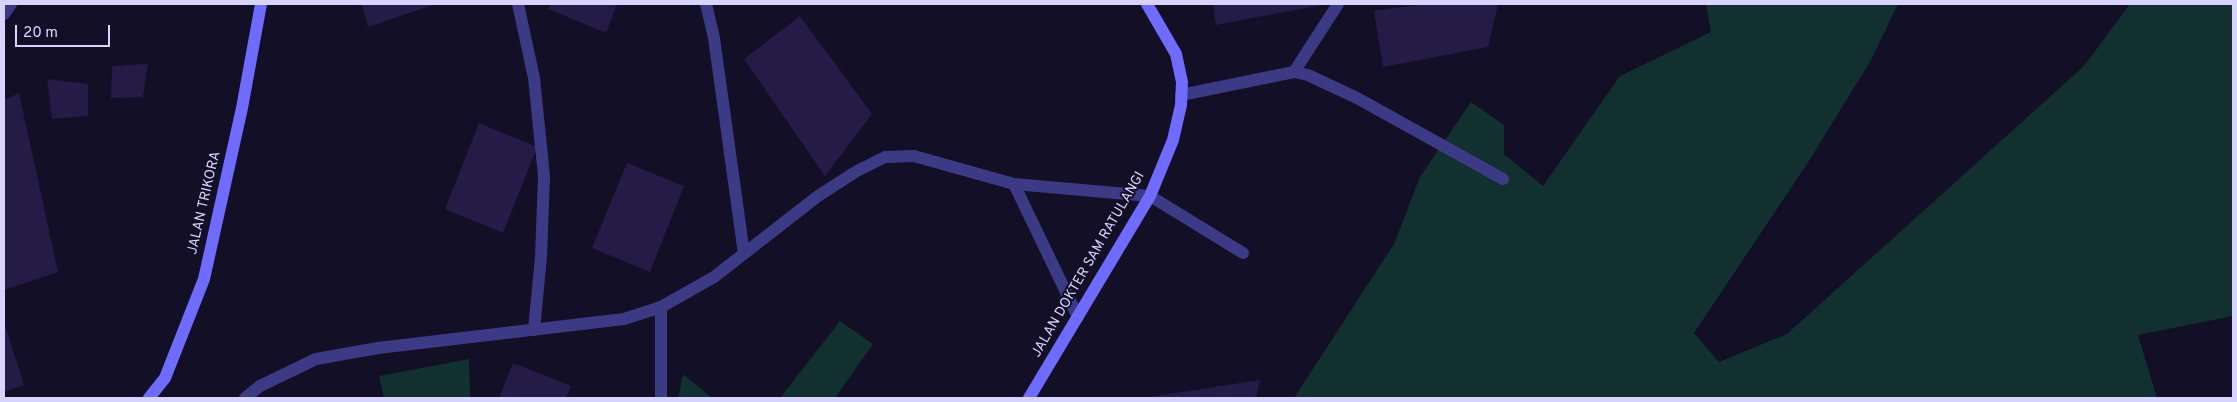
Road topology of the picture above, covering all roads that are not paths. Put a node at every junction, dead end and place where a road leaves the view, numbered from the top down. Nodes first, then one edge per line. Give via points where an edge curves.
1 (11, 4) edge
2 (261, 4) edge
3 (518, 4) edge
4 (706, 4) edge
5 (1147, 4) edge
6 (1338, 4) edge
7 (4, 14) edge
8 (1294, 72) junction
9 (1181, 95) junction
10 (1503, 179) dead end
11 (1014, 184) junction
12 (1150, 196) junction
13 (1243, 253) dead end
14 (744, 254) junction
15 (661, 307) junction
16 (1078, 318) junction
17 (534, 330) junction
18 (149, 398) edge
19 (245, 398) edge
20 (660, 398) edge
21 (1029, 398) edge

1 - 7 street
2 - 18 main road, JALAN TRIKORA via 242,108 204,279 164,378
3 - 17 street via 534,78 544,176
4 - 14 street via 714,38
5 - 9 main road, JALAN DOKTER SAM RATULANGI via 1176,54 1182,82
6 - 8 street
8 - 9 street
8 - 10 street via 1308,75 1357,98
9 - 12 main road, JALAN DOKTER SAM RATULANGI via 1173,140
11 - 12 street
11 - 14 street via 914,156 885,157 857,170 818,196
11 - 16 street
12 - 13 street
12 - 16 main road, JALAN DOKTER SAM RATULANGI
14 - 15 street via 714,277
15 - 17 street via 624,319
15 - 20 street
16 - 21 main road, JALAN DOKTER SAM RATULANGI
17 - 19 street via 378,348 316,359 260,386

